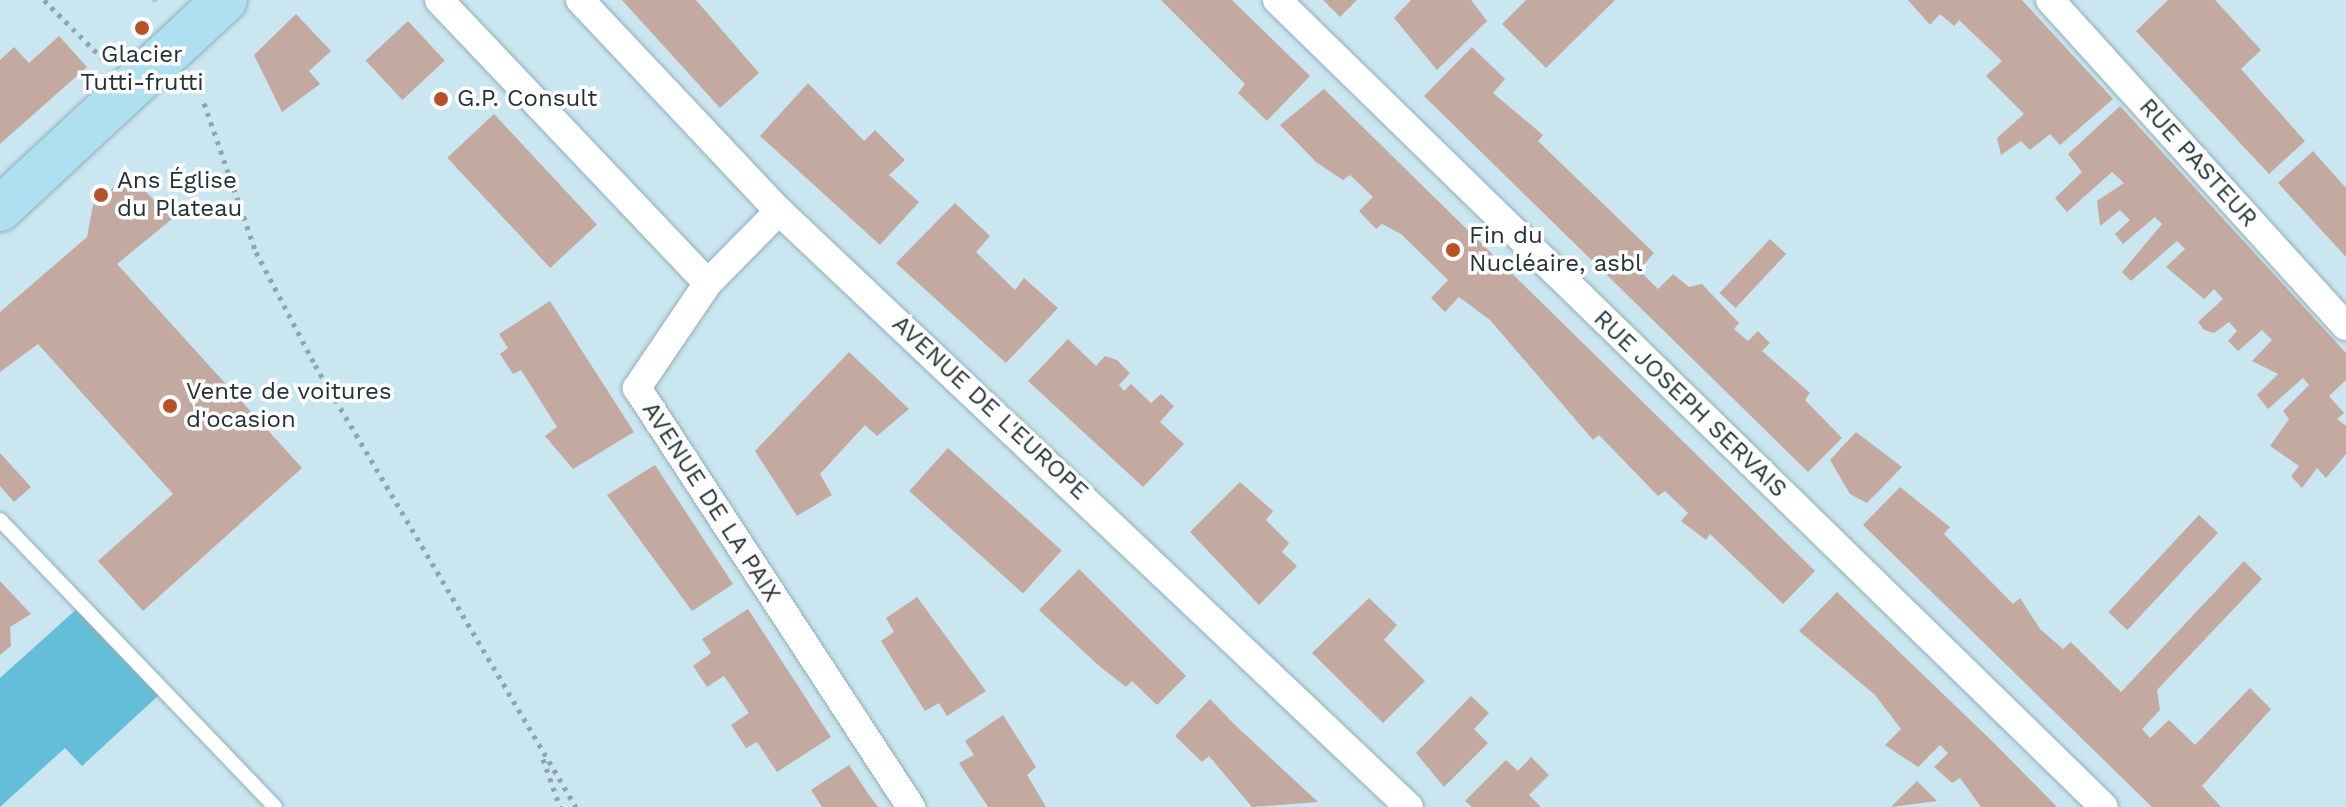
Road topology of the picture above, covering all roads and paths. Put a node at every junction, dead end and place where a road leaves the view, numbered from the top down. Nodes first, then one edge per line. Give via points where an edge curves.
1 (44, 0) edge
2 (225, 0) edge
3 (439, 0) edge
4 (580, 0) edge
5 (1277, 0) edge
6 (2050, 0) edge
7 (135, 87) junction
8 (204, 103) dead end
9 (0, 209) edge
10 (779, 211) junction
11 (708, 283) junction
12 (2346, 326) edge
13 (0, 520) edge
14 (540, 750) junction
15 (275, 807) edge
16 (560, 807) edge
17 (576, 807) edge
18 (911, 807) edge
19 (1409, 807) edge
20 (2104, 807) edge

1 - 7 path
2 - 7 main road
3 - 11 street
4 - 10 street, AVENUE DE L'EUROPE
5 - 20 street, RUE JOSEPH SERVAIS
6 - 12 street, RUE PASTEUR
7 - 9 main road
8 - 14 path via 256,252 315,365
10 - 11 street, AVENUE DE LA PAIX
10 - 19 street, AVENUE DE L'EUROPE
11 - 18 street, AVENUE DE LA PAIX via 637,388
13 - 15 lane
14 - 16 path
14 - 17 path

